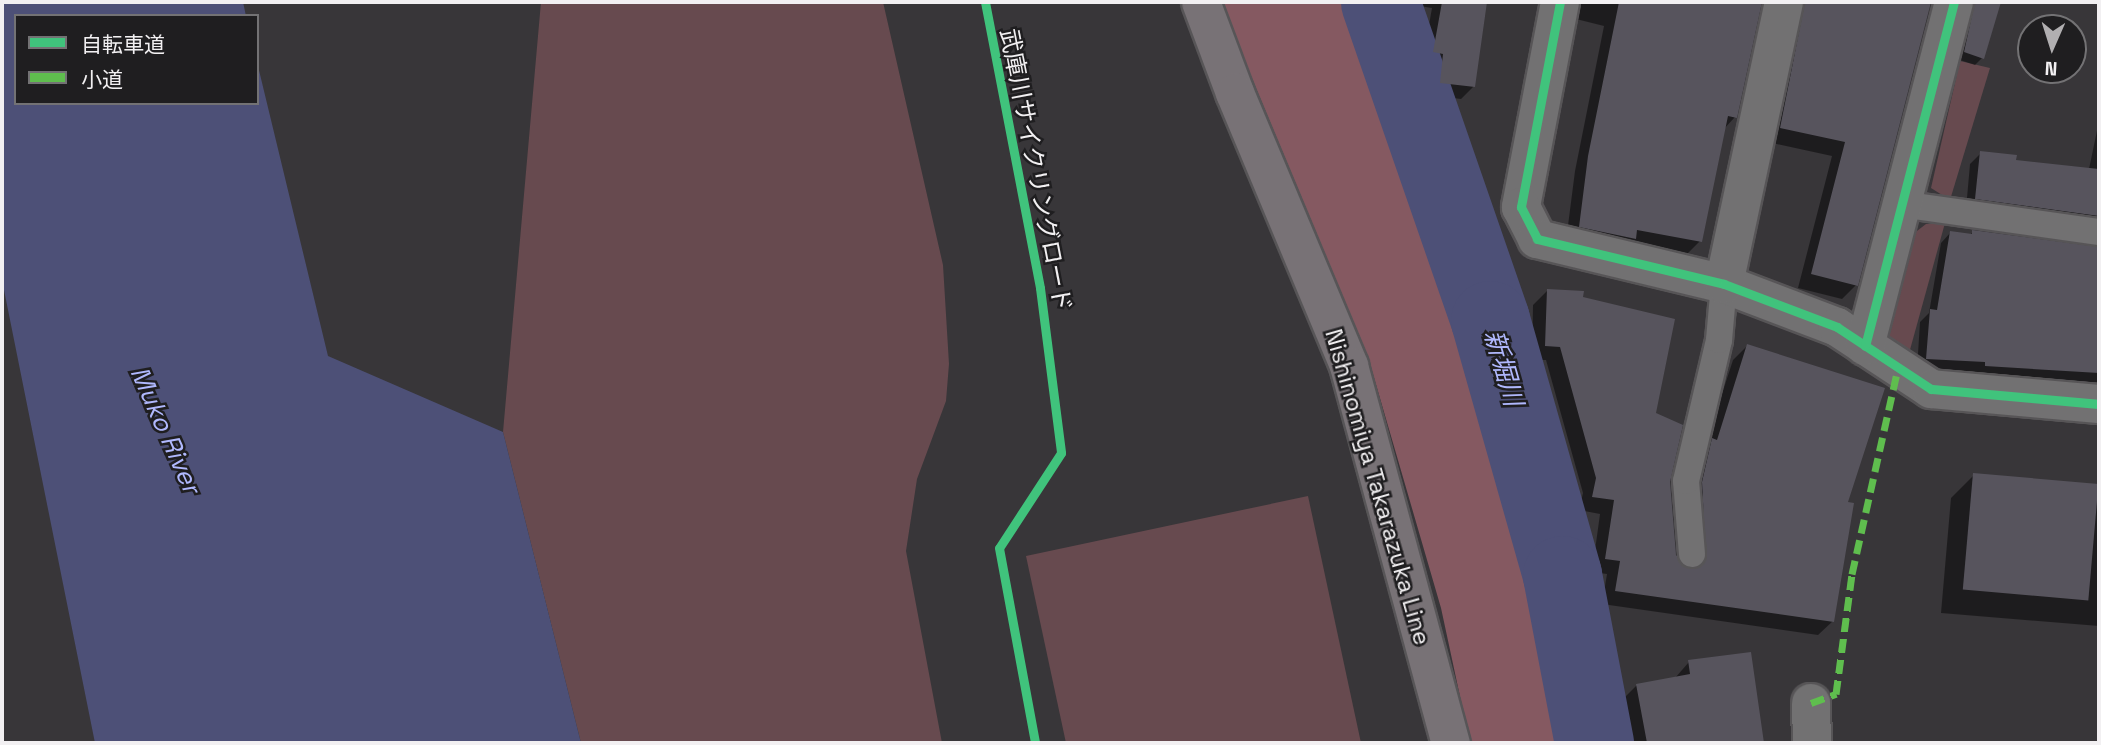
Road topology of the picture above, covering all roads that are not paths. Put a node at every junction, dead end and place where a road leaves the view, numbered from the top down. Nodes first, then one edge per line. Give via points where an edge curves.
1 (1201, 2) edge
2 (1560, 2) edge
3 (1784, 2) edge
4 (1954, 2) edge
5 (1900, 204) junction
6 (2099, 232) edge
7 (1724, 284) junction
8 (1865, 346) junction
9 (2099, 404) edge
10 (1692, 554) dead end
11 (1811, 703) dead end
12 (1451, 743) edge
13 (1812, 743) edge

1 - 12 main road, Nishinomiya Takarazuka Line via 1349,366
2 - 7 street via 1521,207 1537,239
3 - 7 street
4 - 5 street
5 - 6 lane
5 - 8 street
7 - 8 street via 1837,327
7 - 10 lane via 1719,340 1686,481
8 - 9 street via 1931,389
11 - 13 street

